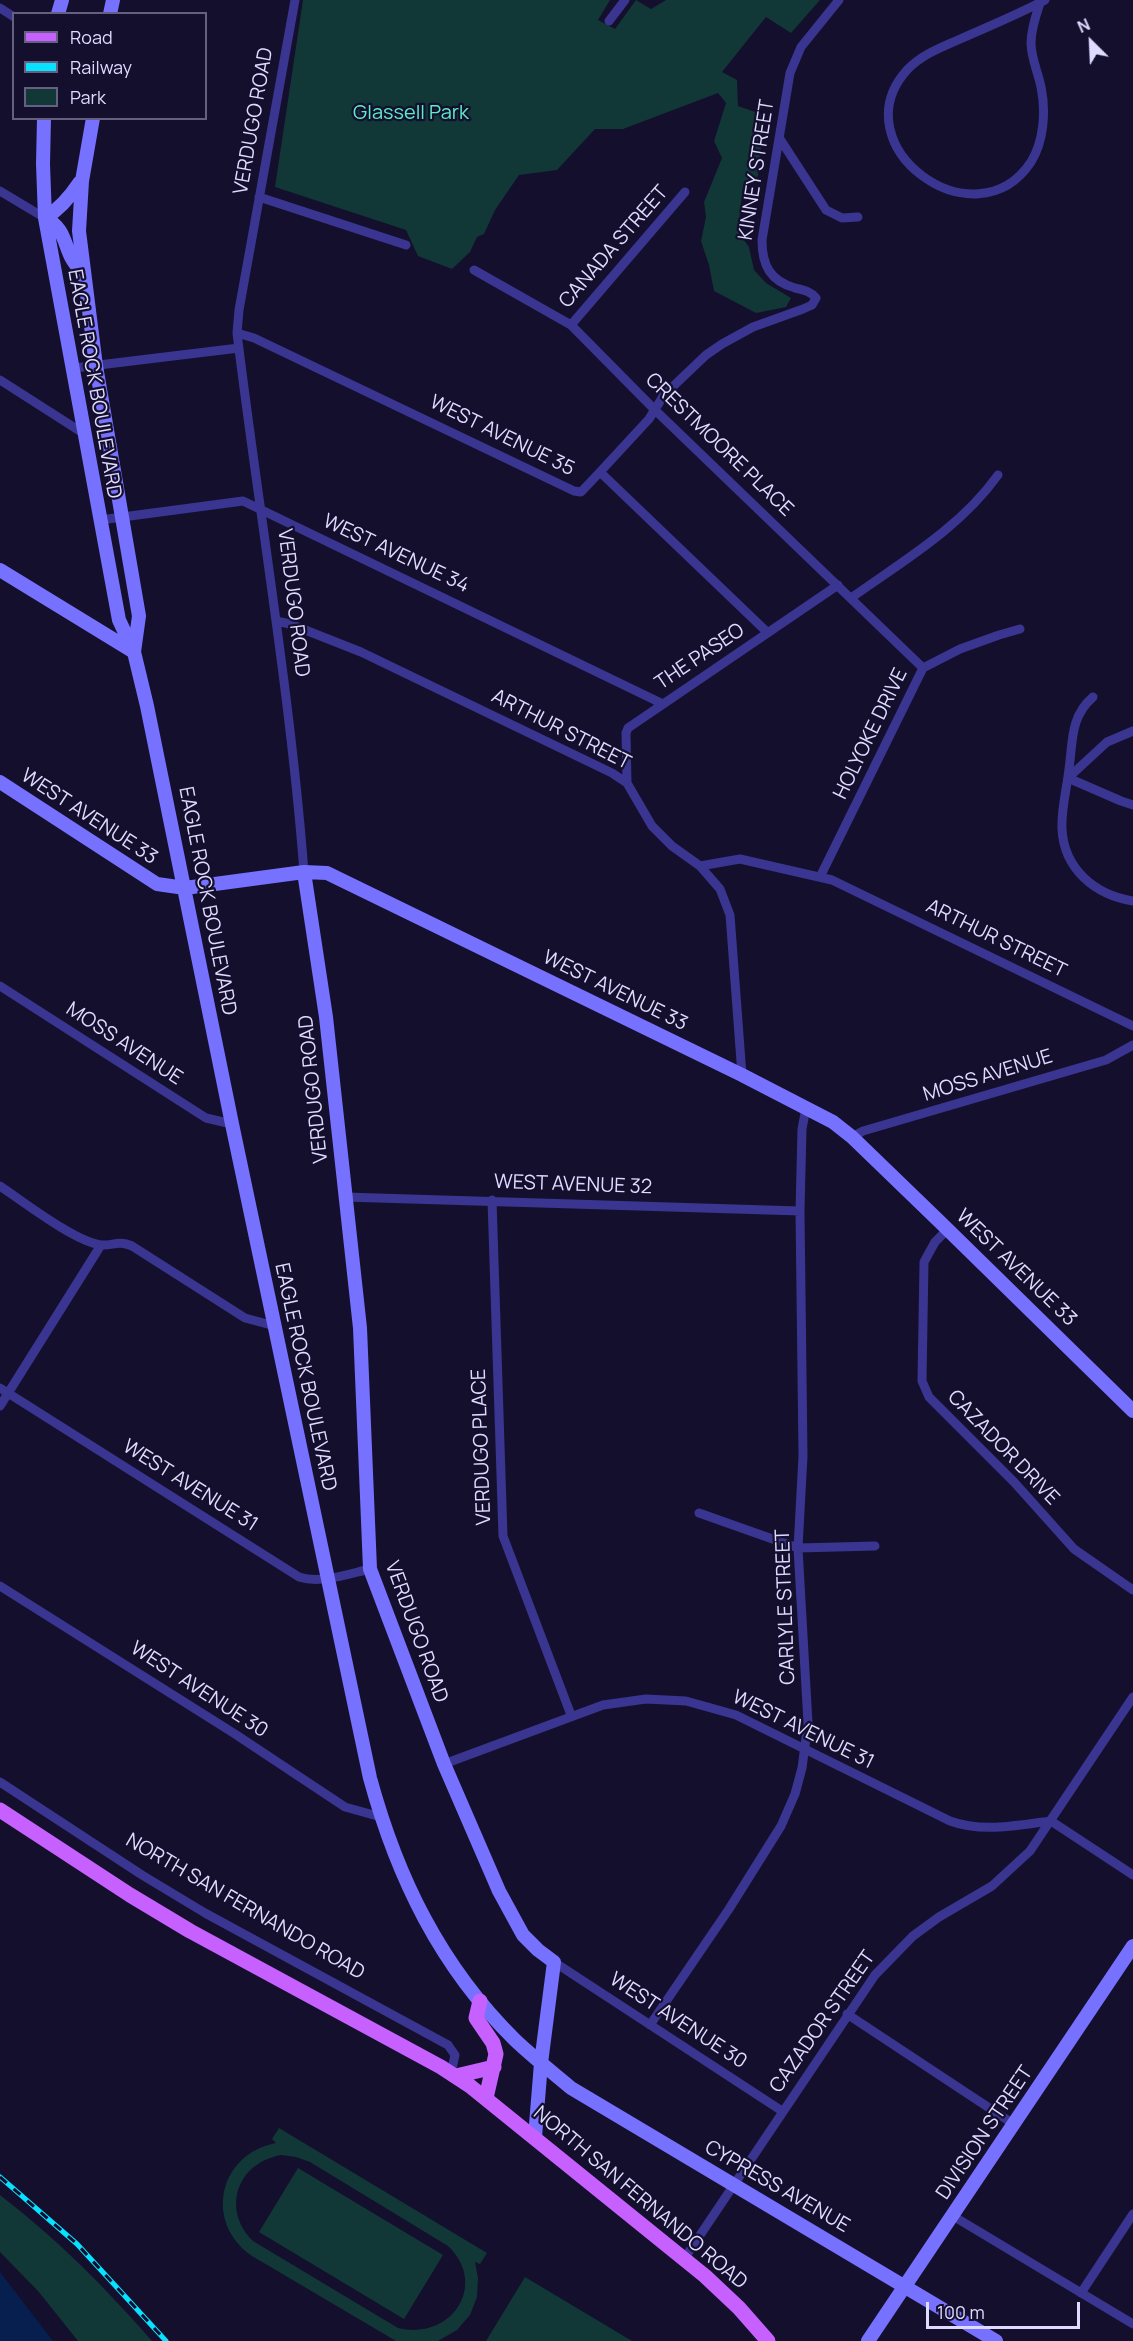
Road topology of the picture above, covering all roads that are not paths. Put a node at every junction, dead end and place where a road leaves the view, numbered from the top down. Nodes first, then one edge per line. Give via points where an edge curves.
1 (295, 0) edge
2 (625, 0) edge
3 (839, 0) edge
4 (1042, 1) edge
5 (609, 21) dead end
6 (44, 120) edge
7 (93, 120) edge
8 (780, 139) junction
9 (82, 181) junction
10 (0, 191) edge
11 (685, 192) dead end
12 (260, 197) junction
13 (858, 217) dead end
14 (45, 218) junction
15 (406, 245) dead end
16 (474, 270) dead end
17 (83, 272) junction
18 (571, 325) junction
19 (237, 333) junction
20 (239, 348) junction
21 (96, 366) junction
22 (74, 368) junction
23 (0, 380) edge
24 (655, 410) junction
25 (86, 435) junction
26 (600, 472) junction
27 (998, 475) dead end
28 (261, 511) junction
29 (121, 518) junction
30 (99, 520) junction
31 (0, 570) edge
32 (838, 585) junction
33 (851, 597) junction
34 (276, 621) junction
35 (1020, 629) dead end
36 (768, 633) junction
37 (134, 652) junction
38 (923, 668) junction
39 (1093, 697) dead end
40 (663, 704) junction
41 (1133, 731) edge
42 (1068, 778) junction
43 (0, 782) edge
44 (627, 783) junction
45 (1133, 805) edge
46 (700, 866) junction
47 (304, 872) junction
48 (820, 877) junction
49 (185, 888) junction
50 (1133, 901) edge
51 (0, 986) edge
52 (1133, 1026) edge
53 (1133, 1044) edge
54 (742, 1075) junction
55 (806, 1108) junction
56 (232, 1124) junction
57 (852, 1137) junction
58 (0, 1186) edge
59 (345, 1197) junction
60 (492, 1200) junction
61 (800, 1211) junction
62 (948, 1229) junction
63 (101, 1245) junction
64 (275, 1326) junction
65 (4, 1390) edge
66 (0, 1406) edge
67 (1133, 1411) edge
68 (699, 1513) dead end
69 (875, 1546) dead end
70 (798, 1548) junction
71 (370, 1569) junction
72 (328, 1578) junction
73 (0, 1586) edge
74 (1133, 1590) edge
75 (1133, 1697) edge
76 (571, 1715) junction
77 (806, 1751) junction
78 (444, 1764) junction
79 (0, 1782) edge
80 (0, 1810) edge
81 (381, 1817) junction
82 (1051, 1821) junction
83 (1133, 1875) edge
84 (1133, 1946) edge
85 (554, 1962) junction
86 (480, 2001) junction
87 (848, 2014) junction
88 (650, 2025) junction
89 (541, 2063) junction
90 (494, 2067) junction
91 (454, 2074) junction
92 (486, 2098) junction
93 (782, 2111) junction
94 (1015, 2125) junction
95 (535, 2138) junction
96 (734, 2183) junction
97 (1133, 2214) edge
98 (953, 2216) junction
99 (684, 2259) junction
100 (906, 2286) junction
101 (1081, 2293) junction
102 (1133, 2324) edge
103 (768, 2341) edge
104 (868, 2341) edge
105 (996, 2341) edge

1 - 12 street, VERDUGO ROAD
2 - 5 street
3 - 8 street, KINNEY STREET via 794,61
4 - 4 street via 1031,42 1043,122 1037,149 1027,166 999,188 971,194 937,185 918,174 901,156 889,120 893,94 907,70 928,54
6 - 14 street, EAGLE ROCK BOULEVARD
7 - 9 street, EAGLE ROCK BOULEVARD
8 - 13 street via 826,210 842,218
8 - 24 street, KINNEY STREET via 762,254 778,282 812,293 816,298 812,305 753,327 722,344 686,373
9 - 14 street via 68,200
9 - 17 street, EAGLE ROCK BOULEVARD via 79,231
10 - 14 street
11 - 18 street, CANADA STREET
12 - 15 street
12 - 19 street, VERDUGO ROAD
14 - 17 street via 60,228 74,265
14 - 22 street, EAGLE ROCK BOULEVARD
16 - 18 street, CRESTMOORE PLACE
17 - 21 street, EAGLE ROCK BOULEVARD
18 - 24 street, CRESTMOORE PLACE
19 - 20 street, VERDUGO ROAD
19 - 26 street, WEST AVENUE 35 via 574,491 586,488
20 - 21 street
20 - 28 street, VERDUGO ROAD
21 - 22 street
21 - 29 street, EAGLE ROCK BOULEVARD
22 - 25 street, EAGLE ROCK BOULEVARD
23 - 25 street
24 - 26 street, KINNEY STREET
24 - 32 street, CRESTMOORE PLACE
25 - 30 street, EAGLE ROCK BOULEVARD
26 - 36 street, WEST AVENUE 35
27 - 33 street via 978,502 954,524
28 - 29 street, WEST AVENUE 34 via 243,501
28 - 34 street, VERDUGO ROAD
28 - 40 street, WEST AVENUE 34
29 - 30 street, WEST AVENUE 34
29 - 37 street, EAGLE ROCK BOULEVARD via 139,616
30 - 37 street, EAGLE ROCK BOULEVARD via 119,620
31 - 37 street
32 - 33 street, CRESTMOORE PLACE
32 - 36 street, THE PASEO
33 - 38 street, CRESTMOORE PLACE
34 - 44 street, ARTHUR STREET via 361,652
34 - 47 street, VERDUGO ROAD
35 - 38 street, HOLYOKE DRIVE via 970,645
36 - 40 street, THE PASEO
37 - 49 street, EAGLE ROCK BOULEVARD
38 - 48 street, HOLYOKE DRIVE
39 - 42 street via 1075,720
40 - 44 street, THE PASEO via 628,728
41 - 42 street via 1107,742
42 - 45 street
42 - 50 street via 1062,828 1068,856 1094,887
43 - 49 street, WEST AVENUE 33 via 157,884
44 - 46 street, ARTHUR STREET via 652,826
46 - 48 street, ARTHUR STREET via 740,859
46 - 54 street via 720,889 730,915
47 - 49 street, WEST AVENUE 33
47 - 54 street, WEST AVENUE 33 via 327,873
47 - 59 street, VERDUGO ROAD via 326,1017
48 - 52 street, ARTHUR STREET
49 - 56 street, EAGLE ROCK BOULEVARD
51 - 56 street, MOSS AVENUE via 206,1118
53 - 57 street, MOSS AVENUE via 1106,1060
54 - 55 street, WEST AVENUE 33
55 - 57 street, WEST AVENUE 33
55 - 61 street, CARLYLE STREET
56 - 64 street, EAGLE ROCK BOULEVARD
57 - 62 street, WEST AVENUE 33
58 - 63 street via 74,1234
59 - 60 street, WEST AVENUE 32
59 - 71 street, VERDUGO ROAD via 360,1328
60 - 61 street, WEST AVENUE 32
60 - 76 street, VERDUGO PLACE via 503,1536
61 - 70 street, CARLYLE STREET via 802,1456
62 - 67 street, WEST AVENUE 33
62 - 74 street, CAZADOR DRIVE via 924,1262 925,1390 1074,1549
63 - 64 street via 116,1242 132,1246 245,1318
63 - 65 street
64 - 72 street, EAGLE ROCK BOULEVARD
65 - 66 street
65 - 72 street, WEST AVENUE 31 via 299,1577
68 - 70 street
69 - 70 street
70 - 77 street, CARLYLE STREET via 808,1723
71 - 72 street, WEST AVENUE 31
71 - 78 street, VERDUGO ROAD
72 - 81 street, EAGLE ROCK BOULEVARD
73 - 81 street, WEST AVENUE 30 via 345,1807
75 - 82 street, CAZADOR STREET
76 - 77 street, WEST AVENUE 31 via 627,1700 686,1701 736,1715
76 - 78 street, WEST AVENUE 31
77 - 82 street, WEST AVENUE 31 via 958,1824 991,1828
77 - 88 street, CARLYLE STREET via 795,1794 781,1826
78 - 85 street, VERDUGO ROAD via 513,1920 523,1935
79 - 91 street, NORTH SAN FERNANDO ROAD via 205,1913 448,2044 455,2055
80 - 91 main road, NORTH SAN FERNANDO ROAD via 190,1930
81 - 86 street, EAGLE ROCK BOULEVARD via 398,1866 421,1913 440,1947
82 - 83 street
82 - 87 street, CAZADOR STREET via 1030,1851 1003,1877 939,1917 899,1948 874,1975
84 - 94 street, DIVISION STREET
85 - 88 street, WEST AVENUE 30
85 - 89 street
86 - 89 street, EAGLE ROCK BOULEVARD
86 - 90 main road via 476,2018 495,2048
87 - 93 street, CAZADOR STREET
87 - 94 street
88 - 93 street, WEST AVENUE 30
89 - 95 street
89 - 96 street, CYPRESS AVENUE via 571,2088
90 - 91 main road
90 - 92 main road
91 - 92 main road, NORTH SAN FERNANDO ROAD
92 - 95 main road, NORTH SAN FERNANDO ROAD
93 - 96 street, CAZADOR STREET
94 - 98 street, DIVISION STREET
95 - 99 main road, NORTH SAN FERNANDO ROAD
96 - 99 street, CAZADOR STREET
96 - 100 street, CYPRESS AVENUE
97 - 101 street
98 - 100 street, DIVISION STREET
98 - 101 street
99 - 103 main road, NORTH SAN FERNANDO ROAD via 721,2290
100 - 104 street, DIVISION STREET
100 - 105 street, CYPRESS AVENUE
101 - 102 street

